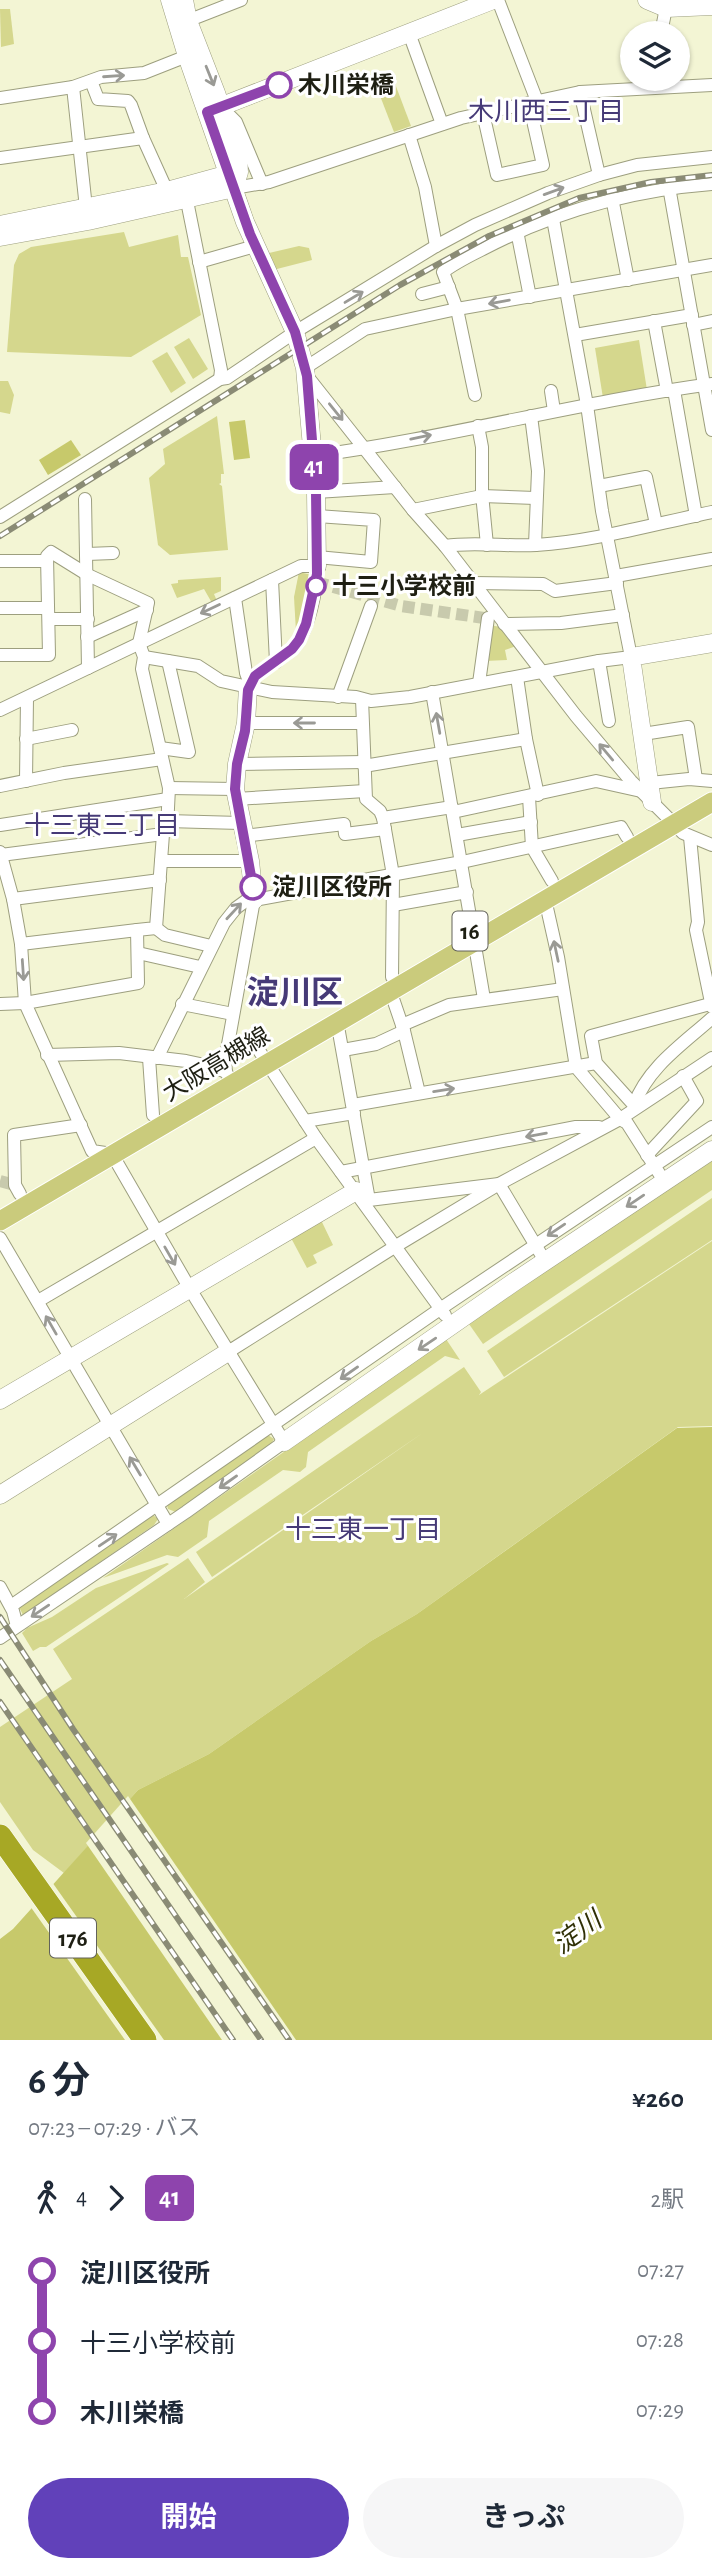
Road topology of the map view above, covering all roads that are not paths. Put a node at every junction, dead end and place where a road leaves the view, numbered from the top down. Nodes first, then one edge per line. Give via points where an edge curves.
1 (170, 0) edge
2 (184, 0) edge
3 (241, 0) edge
4 (495, 0) edge
5 (647, 0) edge
6 (712, 6) edge
7 (666, 8) junction
8 (663, 21) edge
9 (182, 23) junction
10 (409, 33) junction
11 (187, 56) junction
12 (91, 81) junction
13 (690, 84) edge
14 (712, 85) edge
15 (73, 87) junction
16 (620, 88) edge
17 (580, 92) junction
18 (0, 98) edge
19 (533, 102) junction
20 (214, 109) junction
21 (483, 113) junction
22 (442, 124) junction
23 (409, 135) junction
24 (143, 138) junction
25 (79, 147) junction
26 (712, 157) edge
27 (0, 158) edge
28 (599, 175) junction
29 (232, 181) junction
30 (261, 184) junction
31 (669, 187) junction
32 (711, 187) edge
33 (167, 191) junction
34 (612, 198) junction
35 (187, 201) junction
36 (86, 208) junction
37 (553, 219) junction
38 (0, 225) edge
39 (517, 231) junction
40 (0, 237) edge
41 (255, 246) junction
42 (436, 246) junction
43 (199, 262) junction
44 (712, 265) edge
45 (684, 270) junction
46 (628, 280) junction
47 (449, 287) junction
48 (566, 290) junction
49 (422, 294) dead end
50 (530, 297) junction
51 (457, 309) junction
52 (693, 320) junction
53 (654, 321) junction
54 (712, 321) edge
55 (295, 332) junction
56 (575, 335) junction
57 (306, 372) junction
58 (220, 379) junction
59 (708, 384) edge
60 (551, 391) dead end
61 (671, 391) junction
62 (475, 394) dead end
63 (587, 405) junction
64 (554, 411) junction
65 (531, 415) junction
66 (478, 425) junction
67 (712, 430) edge
68 (365, 449) junction
69 (313, 456) junction
70 (598, 486) junction
71 (395, 487) junction
72 (316, 492) junction
73 (482, 496) junction
74 (536, 498) junction
75 (85, 499) dead end
76 (413, 510) junction
77 (712, 512) edge
78 (317, 516) junction
79 (696, 516) junction
80 (0, 517) edge
81 (656, 524) junction
82 (607, 533) junction
83 (486, 545) junction
84 (535, 545) junction
85 (445, 546) junction
86 (113, 553) dead end
87 (87, 554) junction
88 (712, 559) edge
89 (0, 561) edge
90 (47, 561) junction
91 (317, 561) junction
92 (88, 575) junction
93 (272, 580) junction
94 (616, 580) junction
95 (473, 583) junction
96 (235, 598) junction
97 (371, 606) dead end
98 (0, 608) edge
99 (146, 610) junction
100 (48, 614) junction
101 (623, 615) junction
102 (88, 619) junction
103 (496, 620) junction
104 (88, 636) junction
105 (139, 643) junction
106 (712, 643) edge
107 (0, 655) edge
108 (144, 657) junction
109 (631, 657) junction
110 (168, 661) junction
111 (599, 661) junction
112 (276, 662) junction
113 (88, 668) junction
114 (543, 671) junction
115 (517, 677) junction
116 (479, 683) junction
117 (249, 685) junction
118 (432, 692) junction
119 (338, 697) junction
120 (27, 698) junction
121 (362, 699) junction
122 (0, 710) edge
123 (609, 721) dead end
124 (246, 723) junction
125 (361, 723) junction
126 (72, 730) dead end
127 (643, 734) junction
128 (26, 739) junction
129 (526, 739) junction
130 (443, 753) junction
131 (161, 754) junction
132 (237, 764) junction
133 (364, 764) junction
134 (26, 781) junction
135 (712, 781) edge
136 (704, 783) edge
137 (0, 786) edge
138 (365, 791) junction
139 (169, 793) junction
140 (235, 794) junction
141 (533, 796) junction
142 (712, 802) edge
143 (656, 803) junction
144 (452, 809) junction
145 (531, 822) junction
146 (384, 824) junction
147 (0, 825) edge
148 (165, 827) junction
149 (242, 830) junction
150 (457, 835) junction
151 (627, 837) junction
152 (690, 837) junction
153 (712, 845) edge
154 (532, 847) junction
155 (1, 854) edge
156 (161, 861) junction
157 (250, 861) junction
158 (462, 862) junction
159 (393, 875) junction
160 (160, 880) junction
161 (549, 890) junction
162 (467, 892) junction
163 (254, 897) junction
164 (13, 899) junction
165 (393, 905) junction
166 (156, 928) junction
167 (137, 930) junction
168 (474, 934) junction
169 (21, 944) junction
170 (211, 946) junction
171 (138, 953) junction
172 (200, 967) junction
173 (391, 984) junction
174 (563, 989) junction
175 (484, 999) junction
176 (25, 1003) junction
177 (0, 1004) edge
178 (182, 1004) junction
179 (711, 1005) edge
180 (233, 1014) junction
181 (712, 1018) edge
182 (337, 1021) junction
183 (403, 1028) junction
184 (343, 1050) junction
185 (47, 1055) junction
186 (263, 1057) junction
187 (153, 1058) junction
188 (712, 1058) edge
189 (596, 1063) junction
190 (576, 1067) junction
191 (683, 1076) junction
192 (229, 1077) junction
193 (419, 1093) junction
194 (635, 1106) junction
195 (354, 1109) junction
196 (153, 1115) junction
197 (620, 1119) junction
198 (305, 1121) junction
199 (81, 1125) junction
200 (604, 1126) junction
201 (712, 1127) edge
202 (316, 1138) junction
203 (712, 1150) edge
204 (102, 1153) junction
205 (650, 1160) junction
206 (364, 1166) junction
207 (341, 1172) junction
208 (664, 1181) junction
209 (499, 1184) junction
210 (17, 1189) junction
211 (364, 1198) junction
212 (0, 1206) edge
213 (0, 1221) edge
214 (156, 1232) junction
215 (0, 1238) edge
216 (535, 1245) junction
217 (396, 1246) junction
218 (545, 1261) junction
219 (190, 1289) junction
220 (38, 1301) junction
221 (440, 1309) junction
222 (453, 1326) junction
223 (228, 1352) junction
224 (71, 1358) junction
225 (0, 1400) edge
226 (111, 1426) junction
227 (272, 1426) junction
228 (284, 1443) junction
229 (0, 1495) edge
230 (158, 1506) junction
231 (168, 1524) junction
232 (0, 1587) edge
233 (11, 1606) junction
234 (17, 1626) junction
235 (0, 1638) edge
236 (0, 1836) edge
237 (145, 2040) edge

1 - 9 street
2 - 9 street
3 - 9 street
4 - 10 street
4 - 19 street
5 - 7 street
6 - 7 street
7 - 8 street
9 - 11 street
9 -> 20 street
10 - 20 street
10 - 22 street
12 -> 11 street via 144,74
11 - 20 street
12 - 15 street
12 - 24 street via 98,99 128,101
13 - 14 street
15 - 18 street
15 - 25 street
16 - 17 street
17 - 19 street
17 - 28 street
19 - 21 street
19 - 21 street via 543,165 497,175
20 - 29 street via 238,157 239,172
20 - 30 street via 236,121
21 - 22 street
22 - 23 street
23 - 30 street
23 - 42 street
24 - 25 street
24 - 33 street
25 - 27 street
25 - 36 street
26 - 28 street via 637,165
42 -> 28 street via 548,193
29 - 30 street
29 - 33 street
29 - 35 street
29 - 41 street
31 - 32 street
31 - 34 street
31 - 45 street
33 - 36 street
34 - 37 street
34 - 46 street
35 - 40 street
35 - 43 street
36 - 38 street
37 - 39 street
37 - 48 street
39 - 47 street via 443,272
39 - 50 street
41 - 43 street
41 - 55 street
55 -> 42 street
43 - 58 street
44 - 45 street
45 - 46 street
45 - 52 street
46 - 48 street
47 - 49 street
47 - 51 street
48 - 50 street
48 - 56 street
50 -> 51 street
51 - 57 street via 365,329
51 - 62 street
52 - 53 street
52 - 54 street
52 - 59 street
53 - 56 street
53 - 61 street
55 - 57 street
55 - 58 street
56 - 63 street
57 -> 68 street
57 - 69 street
58 - 80 street
59 - 61 street
59 - 67 street
60 - 64 street
61 - 63 street
61 - 79 street
63 - 64 street
63 - 70 street
64 - 65 street
65 - 66 street
65 - 74 street via 538,471
68 -> 66 street
66 - 73 street
68 - 69 street
68 - 71 street
69 - 72 street
70 - 81 street via 646,477
70 - 82 street
71 - 72 street
71 - 76 street
72 - 78 street
73 - 74 street
73 - 76 street
73 - 83 street
74 - 84 street
75 - 87 street
76 - 85 street
77 - 79 street
78 - 91 street
78 - 91 street via 374,520 371,562
79 - 81 street
81 - 82 street
82 - 84 street
82 - 94 street
83 - 84 street
83 - 85 street
85 - 95 street
86 - 87 street
87 - 92 street
88 - 94 street
89 - 90 street
90 - 92 street via 51,552
90 - 100 street
91 - 93 street
91 - 112 street via 315,589 302,635
92 - 99 street via 148,603
92 - 102 street
93 - 96 street
93 - 112 street
94 - 95 street via 555,591 543,583
94 - 101 street
95 - 103 street
96 -> 105 street
96 - 117 street
97 - 119 street
98 - 100 street
99 - 104 street
99 - 105 street
100 - 102 street
100 - 107 street via 49,655
101 - 103 street via 561,623
101 - 109 street
102 - 104 street
103 - 114 street
103 - 116 street
104 - 113 street
105 - 108 street
105 - 113 street
106 - 109 street
108 - 110 street
108 - 131 street via 142,669
109 - 111 street
109 - 127 street
110 - 117 street via 198,666 221,681
110 - 131 street via 189,752
111 - 114 street
111 - 123 street
112 - 117 street
113 - 120 street
114 - 115 street
143 -> 114 street via 576,716
115 - 116 street
115 - 129 street
116 - 118 street
117 - 119 street via 272,692
117 - 124 street
118 - 121 street
130 -> 118 street
119 - 121 street
120 - 122 street
120 - 128 street
121 - 125 street
125 -> 124 street
124 - 132 street
125 - 133 street
126 - 128 street
127 - 136 street via 688,727
127 - 143 street
128 - 134 street
129 - 130 street
129 - 141 street
130 - 133 street
130 - 144 street
131 - 134 street
131 - 139 street
132 - 133 street
132 - 140 street
133 - 138 street
134 - 137 street
135 - 136 street
136 - 143 main road, 大阪高槻線 / 16
136 - 143 street
138 - 140 street
138 - 146 street
139 - 140 street
139 - 147 street
139 - 148 street
140 - 149 street
141 - 143 street via 596,781
141 - 144 street
141 - 145 street
142 - 143 main road, 大阪高槻線 / 16
143 - 151 main road, 大阪高槻線 / 16
143 - 152 street
143 - 161 main road, 大阪高槻線 / 16
144 - 146 street
144 - 150 street
145 - 150 street
145 - 154 street
146 - 149 street via 345,834 344,824
146 - 159 street
148 - 149 street
148 - 155 street
148 - 156 street
149 - 157 street
150 - 158 street
151 - 154 street via 621,827
151 - 161 main road, 大阪高槻線 / 16
152 - 153 street
152 - 179 street via 696,930
154 - 158 street
154 - 161 street
155 - 164 street
156 - 157 street
156 - 160 street
157 - 163 street
158 - 159 street
158 - 162 street
159 - 163 street
159 - 165 street
160 - 164 street
160 - 166 street
161 - 168 main road, 大阪高槻線 / 16
174 -> 161 street
162 - 165 street
162 - 168 street
170 -> 163 street via 231,913
163 - 180 street
164 - 169 street
165 - 173 street
166 - 167 street
166 - 170 street
167 - 169 street
167 - 171 street
168 - 173 main road, 大阪高槻線 / 16
168 - 175 street
169 -> 176 street
170 - 172 street
171 - 172 street
171 - 176 street via 138,983
172 - 178 street
173 - 182 main road, 大阪高槻線 / 16
173 - 183 street
173 - 186 main road, 大阪高槻線 / 16
174 - 175 street
174 - 190 street
175 - 183 street via 449,1004
176 - 177 street
176 - 185 street
178 - 180 street
178 - 187 street
179 - 189 street via 592,1036
180 - 192 street via 225,1061
181 - 194 street via 656,1067 641,1086
182 - 184 street
182 - 186 main road, 大阪高槻線 / 16
183 - 184 street via 376,1044
183 - 193 street
184 - 195 street
185 - 187 street via 109,1053
185 - 199 street
186 - 192 main road, 大阪高槻線 / 16
186 - 198 street
187 - 192 street via 214,1067
187 - 196 street
188 - 191 street
189 - 190 street
189 - 194 street
193 -> 190 street
190 - 197 street
191 - 194 street
191 - 205 street via 697,1101
192 - 196 main road, 大阪高槻線 / 16
192 - 204 main road, 大阪高槻線 / 16
193 - 195 street
194 - 197 street
195 - 198 street
195 - 206 street
196 - 204 main road, 大阪高槻線 / 16
197 - 200 street
197 - 205 street
198 - 202 street
199 - 204 street
199 - 210 street via 14,1135
200 -> 206 street
200 - 209 street
201 - 205 street
202 - 207 street
202 - 214 street
203 - 208 street
204 - 210 main road, 大阪高槻線 / 16
204 - 213 main road, 大阪高槻線 / 16
204 - 214 street
205 - 208 street
205 -> 216 street
206 - 207 street
206 - 211 street
207 - 211 street
208 -> 218 street
209 - 211 street
209 - 216 street
209 - 217 street
210 - 212 main road, 大阪高槻線 / 16
211 - 217 street
211 - 219 street
214 -> 219 street
214 - 220 street
215 - 220 street
216 - 218 street
216 - 221 street
217 - 221 street
217 - 223 street
218 - 222 street
219 - 223 street
219 - 224 street
224 -> 220 street
221 - 222 street
221 -> 227 street
222 -> 228 street
223 - 226 street
223 - 227 street
224 - 225 street
224 - 226 street
226 - 229 street
230 -> 226 street
227 - 228 street
227 - 230 street
228 -> 231 street
230 - 231 street
233 -> 230 street
231 -> 234 street
232 - 233 street
233 - 234 street
234 - 235 street
236 - 237 highway, 176

